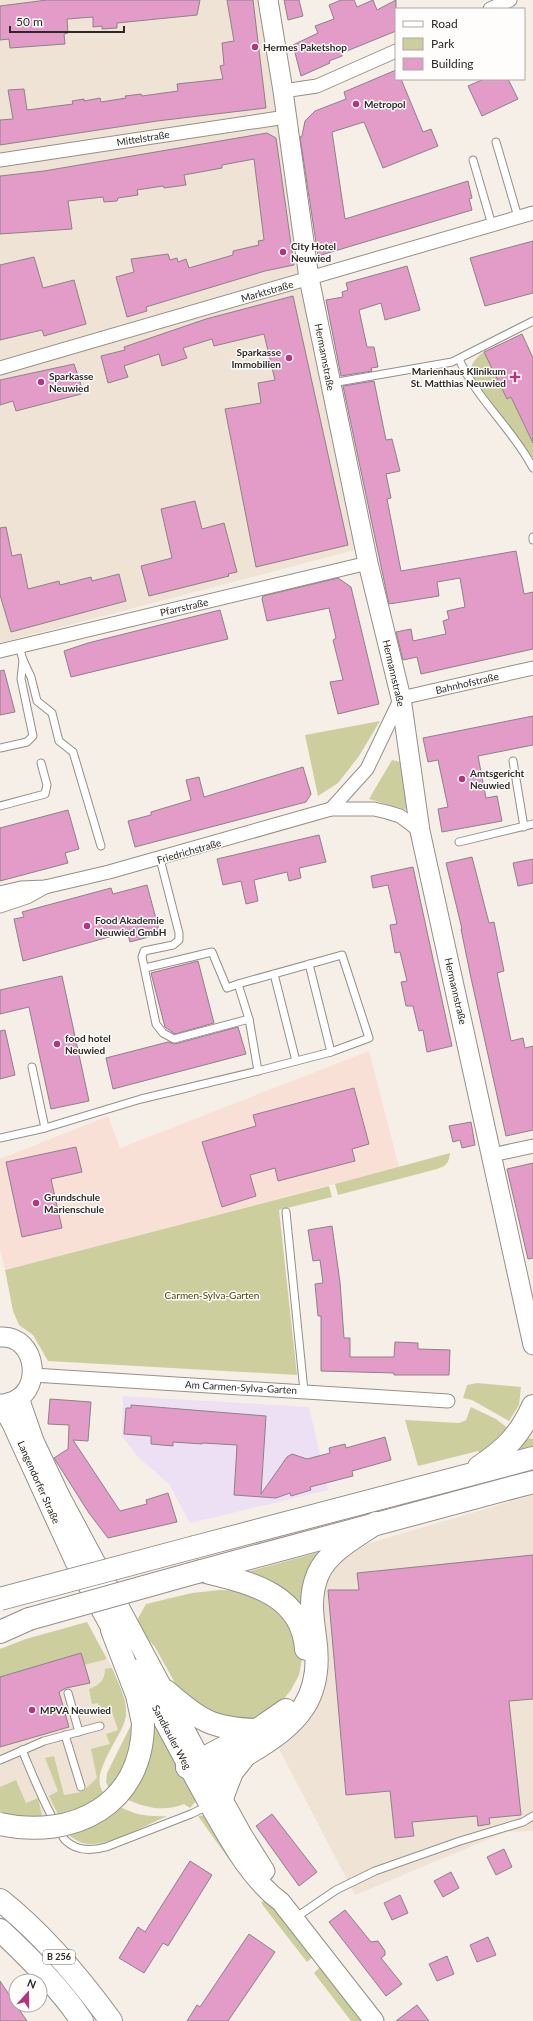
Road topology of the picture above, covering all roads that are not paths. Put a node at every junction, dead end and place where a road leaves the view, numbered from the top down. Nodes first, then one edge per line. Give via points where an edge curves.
1 (268, 0) edge
2 (510, 0) edge
3 (492, 8) edge
4 (395, 51) edge
5 (283, 91) junction
6 (286, 117) junction
7 (496, 142) dead end
8 (0, 160) edge
9 (473, 160) dead end
10 (533, 213) edge
11 (518, 217) junction
12 (492, 225) junction
13 (308, 278) junction
14 (533, 321) edge
15 (459, 359) junction
16 (0, 368) edge
17 (330, 384) junction
18 (533, 468) edge
19 (368, 563) junction
20 (19, 646) junction
21 (0, 651) edge
22 (22, 660) junction
23 (533, 668) edge
24 (401, 698) junction
25 (0, 748) edge
26 (513, 761) dead end
27 (41, 763) dead end
28 (0, 806) edge
29 (331, 809) junction
30 (533, 824) edge
31 (524, 826) junction
32 (420, 831) junction
33 (459, 842) dead end
34 (101, 846) dead end
35 (160, 859) junction
36 (45, 887) junction
37 (0, 893) edge
38 (0, 906) edge
39 (309, 964) junction
40 (145, 968) junction
41 (274, 974) junction
42 (238, 984) junction
43 (249, 1019) junction
44 (331, 1052) junction
45 (296, 1061) junction
46 (32, 1067) dead end
47 (258, 1071) junction
48 (45, 1128) junction
49 (0, 1138) edge
50 (533, 1146) edge
51 (492, 1155) junction
52 (286, 1212) dead end
53 (1, 1334) edge
54 (533, 1345) edge
55 (33, 1375) junction
56 (304, 1391) junction
57 (19, 1398) junction
58 (448, 1401) dead end
59 (0, 1404) edge
60 (533, 1406) edge
61 (533, 1458) edge
62 (468, 1475) junction
63 (533, 1482) edge
64 (376, 1523) junction
65 (84, 1559) junction
66 (200, 1571) junction
67 (0, 1599) edge
68 (112, 1630) junction
69 (0, 1632) edge
70 (166, 1691) junction
71 (68, 1693) dead end
72 (100, 1726) dead end
73 (257, 1730) junction
74 (79, 1732) junction
75 (65, 1735) junction
76 (22, 1750) junction
77 (246, 1755) junction
78 (0, 1760) edge
79 (199, 1766) junction
80 (81, 1787) dead end
81 (216, 1802) junction
82 (533, 1816) edge
83 (0, 1824) edge
84 (0, 1900) edge
85 (295, 1918) junction
86 (0, 1930) edge
87 (82, 2021) edge
88 (111, 2021) edge
89 (374, 2021) edge

1 - 5 street, Hermannstraße
2 - 3 street
4 - 5 street via 317,86
5 - 6 street, Hermannstraße
6 - 8 street, Mittelstraße
6 - 13 street, Hermannstraße
7 - 11 lane
9 - 12 lane
10 - 11 street, Marktstraße
11 - 12 street, Marktstraße
12 - 13 street, Marktstraße
13 - 16 street, Marktstraße
13 - 17 street, Hermannstraße
14 - 15 lane
15 - 17 lane
15 - 18 lane via 469,378
17 - 19 street, Hermannstraße
19 - 20 street, Pfarrstraße
19 - 24 street, Hermannstraße
20 - 21 street, Pfarrstraße
20 - 22 lane
22 - 25 lane via 21,679 33,736 27,742
22 - 34 lane via 28,669 37,701 52,713 60,741 73,752
23 - 24 street, Bahnhofstraße
24 - 29 street via 367,769
24 - 32 street, Hermannstraße
26 - 31 lane
27 - 28 lane via 48,785 45,794
29 - 32 street, Friedrichstraße via 374,809 387,812 400,816
29 - 35 street, Friedrichstraße
30 - 31 lane
31 - 33 lane
32 - 51 street, Hermannstraße
35 - 36 street, Friedrichstraße
35 - 40 lane via 180,933 179,940 174,945 144,952 142,956
36 - 37 street, Friedrichstraße via 21,888
36 - 38 street, Friedrichstraße via 27,897
39 - 41 lane
39 - 44 lane
39 - 44 lane via 342,955 369,1038
40 - 42 lane via 212,952 227,988
40 - 43 lane via 156,1024 163,1033 174,1039
41 - 42 lane
41 - 45 lane
42 - 43 lane
43 - 47 lane
44 - 45 lane
45 - 47 lane
46 - 48 lane
47 - 48 lane via 141,1099
48 - 49 lane
50 - 51 street
51 - 54 street, Hermannstraße
52 - 56 lane
53 - 55 street via 23,1346 33,1364
55 - 56 street, Am Carmen-Sylva-Garten
55 - 57 street via 28,1388
56 - 58 street, Am Carmen-Sylva-Garten
57 - 59 street, Langendorfer Straße
57 - 65 street, Langendorfer Straße
59 - 65 street, Langendorfer Straße
60 - 62 highway via 519,1431 506,1447
61 - 62 highway
62 - 67 highway, bridge
63 - 64 highway
64 - 66 highway
64 - 77 highway via 329,1558 315,1580 312,1599 317,1668 313,1688 304,1707 289,1726
65 - 68 street, Sandkauler Weg
65 - 70 street, Sandkauler Weg
66 - 69 highway, bridge via 29,1619
66 - 73 highway via 245,1582 269,1592 293,1614 303,1634 306,1666 297,1696 282,1714
68 - 79 street, Sandkauler Weg via 156,1707
68 - 83 highway, bridge via 137,1695 143,1723 134,1769 123,1789 101,1811 76,1823 55,1828 33,1829
70 - 73 highway via 186,1709 207,1722 225,1728
70 - 79 street, Sandkauler Weg
71 - 74 lane
72 - 74 lane
73 - 79 highway
74 - 75 lane
75 - 76 lane
75 - 80 lane
76 - 78 lane
76 - 81 lane via 50,1814 65,1840 82,1849 96,1850 106,1847
77 - 79 highway via 220,1769
77 - 81 highway via 232,1772
79 - 81 street, Sandkauler Weg
81 - 85 street, Sandkauler Weg via 243,1836 278,1891 281,1902
82 - 85 lane via 523,1822 460,1841 375,1872 336,1890
84 - 88 highway, B 256 via 42,1938 70,1968
85 - 89 street, Sandkauler Weg
86 - 87 highway, B 256 via 54,1984

